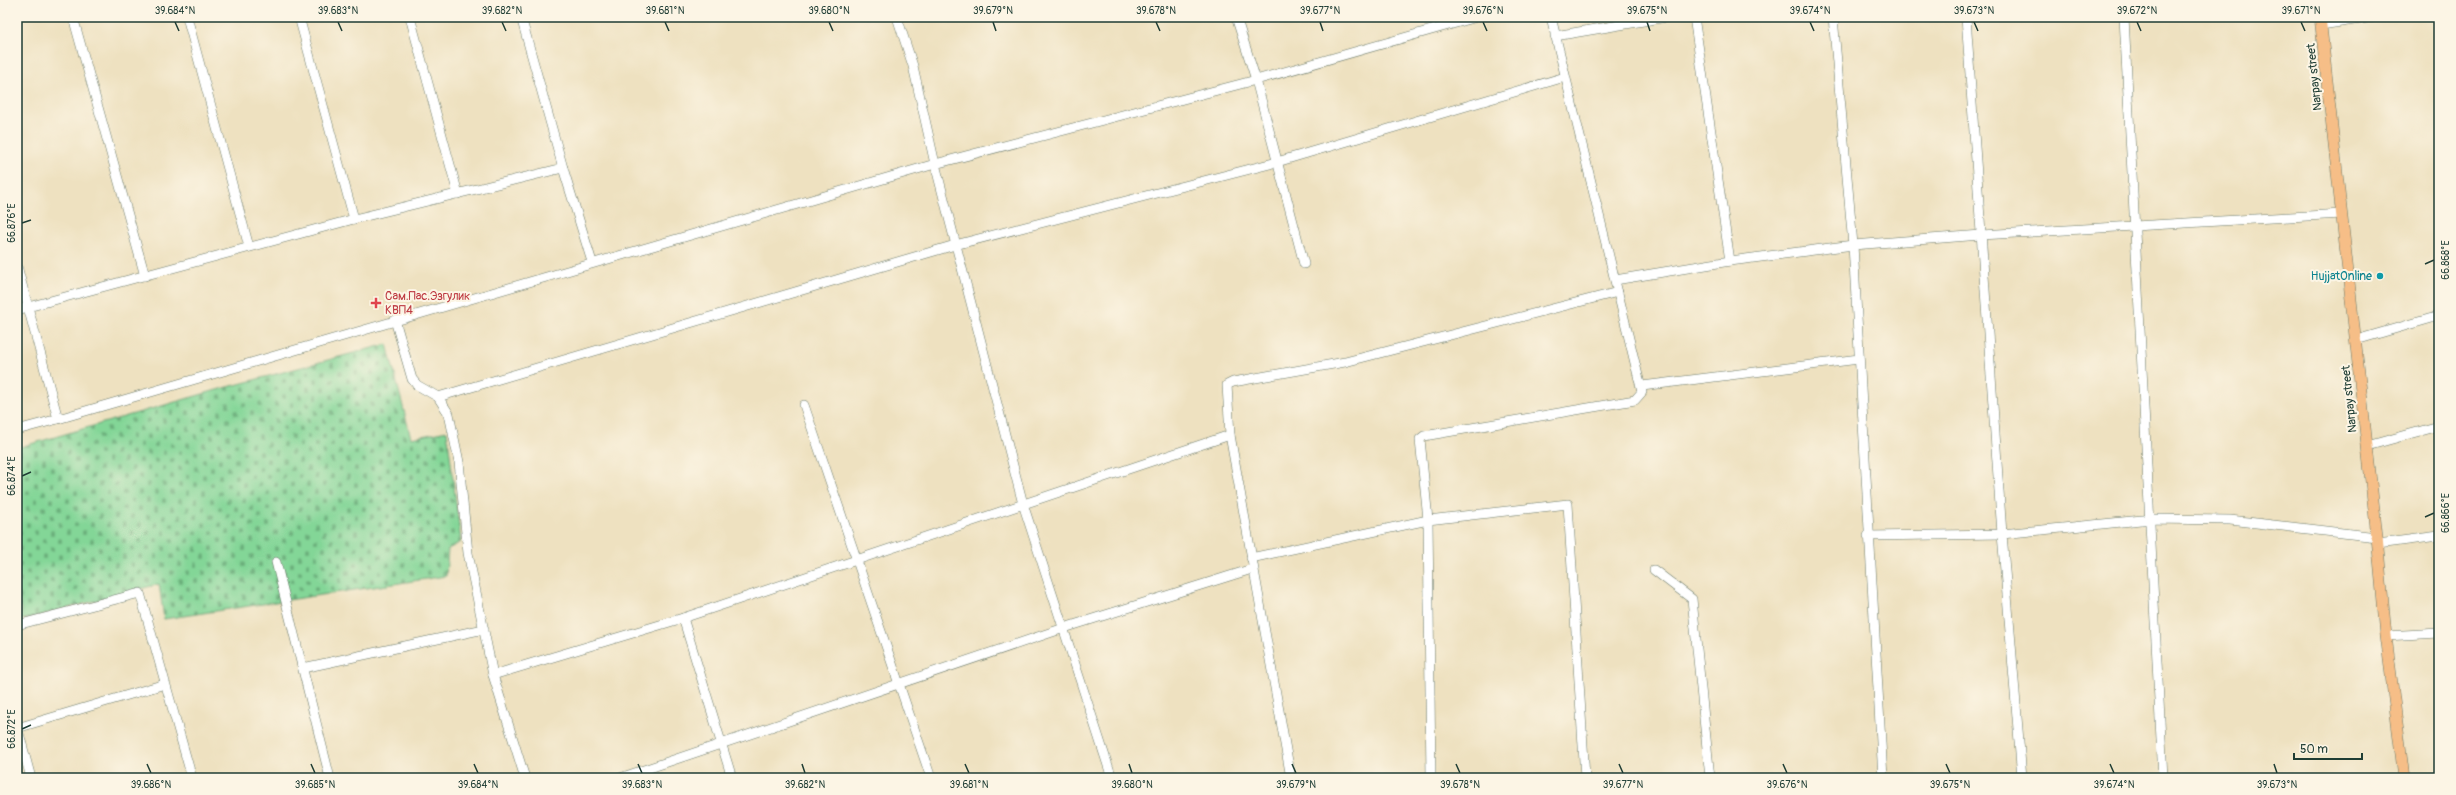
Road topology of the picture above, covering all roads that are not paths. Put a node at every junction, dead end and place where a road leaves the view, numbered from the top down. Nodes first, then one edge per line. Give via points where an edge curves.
1 (73, 17) edge
2 (187, 17) edge
3 (299, 17) edge
4 (410, 17) edge
5 (521, 17) edge
6 (898, 17) edge
7 (1236, 17) edge
8 (1477, 17) edge
9 (1551, 17) edge
10 (1667, 17) edge
11 (1694, 17) edge
12 (1833, 17) edge
13 (1966, 17) edge
14 (2124, 17) edge
15 (2374, 17) edge
16 (2321, 21) edge
17 (1555, 36) junction
18 (1565, 77) junction
19 (1256, 80) junction
20 (1277, 162) junction
21 (935, 164) junction
22 (563, 168) junction
23 (458, 194) junction
24 (2342, 214) junction
25 (354, 219) junction
26 (2133, 227) junction
27 (1981, 235) junction
28 (955, 245) junction
29 (1853, 245) junction
30 (249, 248) junction
31 (1730, 261) junction
32 (592, 262) junction
33 (1304, 264) dead end
34 (17, 266) edge
35 (145, 276) junction
36 (1615, 280) junction
37 (1618, 292) junction
38 (28, 307) junction
39 (17, 310) edge
40 (2439, 316) edge
41 (395, 320) junction
42 (2356, 340) junction
43 (1859, 359) junction
44 (1642, 386) junction
45 (438, 397) junction
46 (804, 405) dead end
47 (58, 419) junction
48 (2439, 426) edge
49 (17, 430) edge
50 (1230, 435) junction
51 (2367, 446) junction
52 (1023, 504) junction
53 (2152, 519) junction
54 (1428, 520) junction
55 (2002, 534) junction
56 (1868, 536) junction
57 (2439, 536) edge
58 (2378, 540) junction
59 (1250, 558) junction
60 (856, 559) junction
61 (276, 562) dead end
62 (1252, 569) junction
63 (1654, 570) dead end
64 (683, 618) junction
65 (17, 625) edge
66 (1064, 628) junction
67 (484, 629) junction
68 (2439, 633) edge
69 (2386, 636) junction
70 (303, 668) junction
71 (493, 675) junction
72 (165, 684) junction
73 (900, 684) junction
74 (17, 727) edge
75 (721, 744) junction
76 (31, 778) edge
77 (192, 778) edge
78 (330, 778) edge
79 (525, 778) edge
80 (620, 778) edge
81 (732, 778) edge
82 (931, 778) edge
83 (1112, 778) edge
84 (1291, 778) edge
85 (1431, 778) edge
86 (1585, 778) edge
87 (1710, 778) edge
88 (1882, 778) edge
89 (2022, 778) edge
90 (2163, 778) edge
91 (2404, 778) edge

1 - 35 street
2 - 30 street
3 - 25 street
4 - 23 street
5 - 22 street
6 - 21 street via 913,66
7 - 19 street
8 - 19 street
9 - 17 street
10 - 17 street
11 - 31 street
12 - 29 street
13 - 27 street
14 - 26 street
15 - 16 street
16 - 24 main road, Narpay street
17 - 18 street
18 - 20 street
18 - 36 street
19 - 20 street
19 - 21 street
20 - 28 street
20 - 33 street
21 - 28 street
21 - 32 street
22 - 23 street
22 - 32 street
23 - 25 street
24 - 26 street
24 - 42 main road, Narpay street
25 - 30 street
26 - 27 street
26 - 53 street
27 - 29 street
27 - 55 street
28 - 45 street
28 - 52 street
29 - 31 street
29 - 43 street
30 - 35 street
31 - 36 street
32 - 41 street
34 - 38 street
35 - 38 street
36 - 37 street
37 - 44 street
37 - 50 street via 1346,362 1233,382 1227,385 1226,393
38 - 39 street
38 - 47 street
40 - 42 street
41 - 45 street via 412,379 417,386
41 - 47 street
42 - 51 main road, Narpay street
43 - 44 street
43 - 56 street
44 - 54 street via 1642,392 1635,400 1424,436 1420,439
45 - 67 street via 449,414 459,462 468,553
46 - 60 street
47 - 49 street
48 - 51 street
50 - 52 street
50 - 59 street
51 - 58 main road, Narpay street
52 - 60 street
52 - 66 street
53 - 55 street
53 - 58 street via 2230,520
53 - 90 street
54 - 59 street
54 - 85 street
54 - 86 street via 1568,504
55 - 56 street
55 - 89 street
56 - 88 street
57 - 58 street
58 - 69 main road, Narpay street
59 - 62 street
60 - 64 street
60 - 73 street
61 - 70 street
62 - 66 street
62 - 84 street
63 - 87 street via 1692,599
64 - 71 street
64 - 75 street
65 - 72 street via 140,592
66 - 73 street
66 - 83 street
67 - 70 street
67 - 71 street
68 - 69 street
69 - 91 main road, Narpay street
70 - 78 street
71 - 79 street
72 - 74 street
72 - 77 street
73 - 75 street
73 - 82 street
74 - 76 street
75 - 80 street
75 - 81 street

